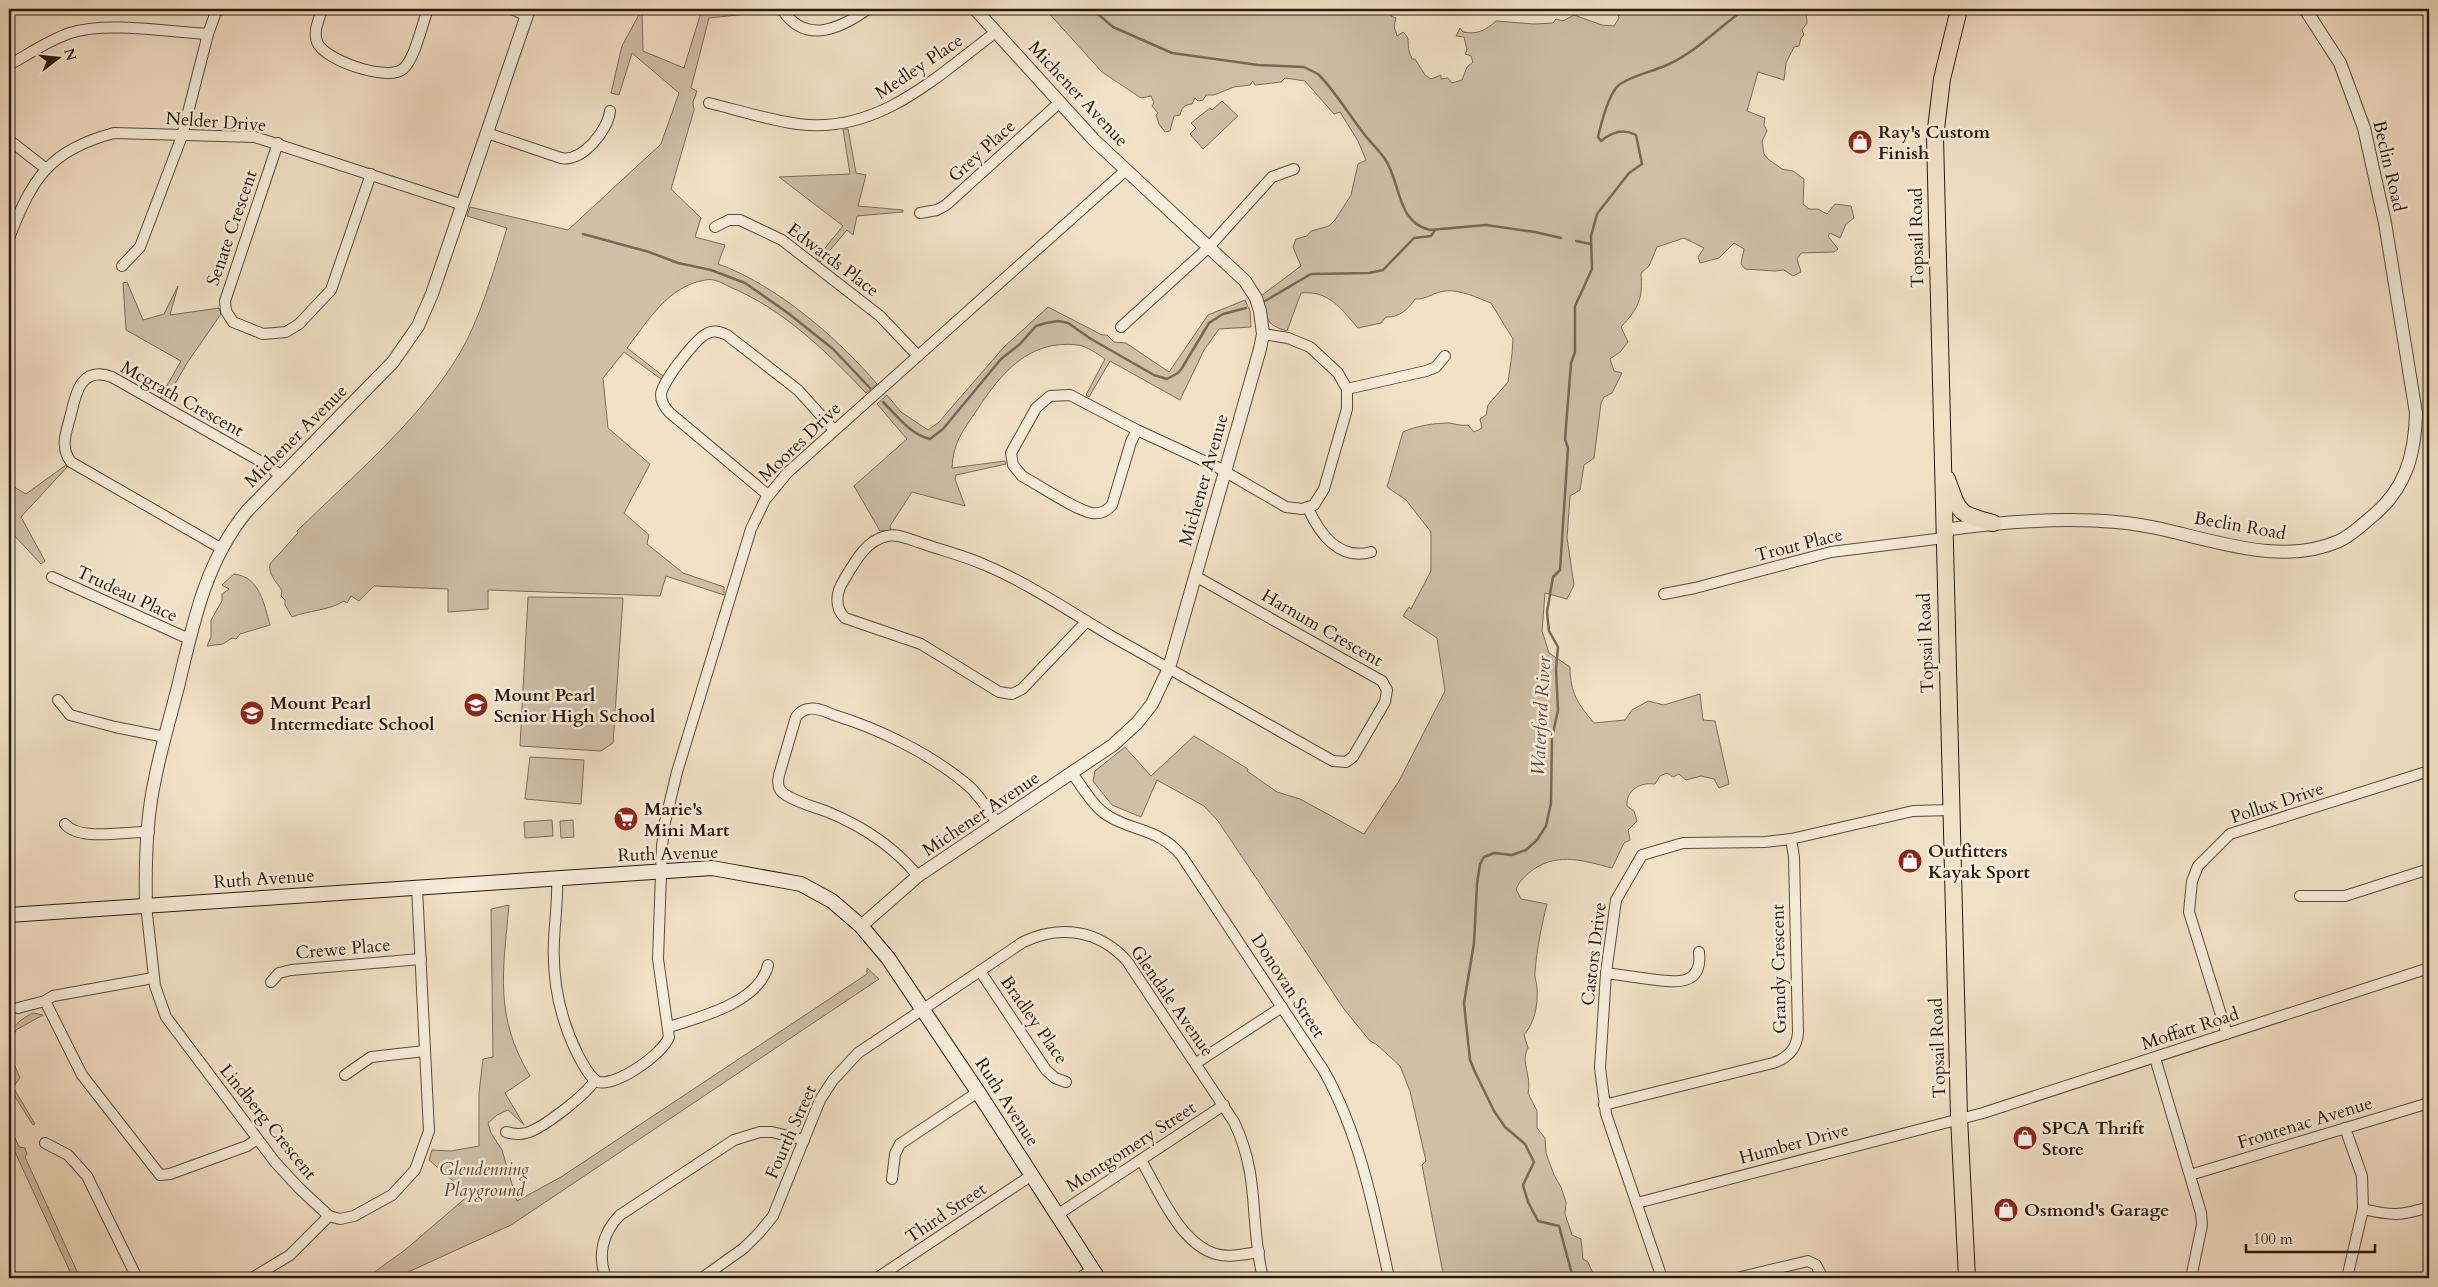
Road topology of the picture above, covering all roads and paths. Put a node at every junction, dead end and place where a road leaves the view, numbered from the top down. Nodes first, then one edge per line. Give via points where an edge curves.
1 (217, 9) edge
2 (322, 9) edge
3 (428, 9) edge
4 (512, 9) edge
5 (868, 9) edge
6 (975, 9) edge
7 (1959, 9) edge
8 (2305, 9) edge
9 (783, 11) dead end
10 (528, 12) edge
11 (996, 32) junction
12 (208, 34) junction
13 (9, 65) edge
14 (709, 102) dead end
15 (1060, 103) junction
16 (610, 110) dead end
17 (487, 133) junction
18 (182, 136) junction
19 (9, 140) edge
20 (278, 143) junction
21 (45, 168) junction
22 (1294, 169) dead end
23 (1126, 170) junction
24 (371, 174) junction
25 (463, 205) junction
26 (920, 214) dead end
27 (715, 227) dead end
28 (9, 238) edge
29 (1209, 247) junction
30 (122, 266) dead end
31 (1121, 327) dead end
32 (1262, 334) junction
33 (918, 356) junction
34 (1445, 356) dead end
35 (1347, 389) junction
36 (834, 430) junction
37 (1137, 430) junction
38 (1944, 469) junction
39 (1226, 472) junction
40 (281, 476) junction
41 (768, 494) junction
42 (1308, 508) junction
43 (1993, 523) junction
44 (1943, 534) junction
45 (222, 549) junction
46 (1371, 552) dead end
47 (1195, 576) junction
48 (52, 577) dead end
49 (1664, 594) dead end
50 (1087, 621) junction
51 (190, 638) junction
52 (1169, 668) junction
53 (58, 700) dead end
54 (165, 737) junction
55 (2429, 771) edge
56 (1072, 773) junction
57 (1951, 810) junction
58 (997, 823) junction
59 (65, 824) dead end
60 (149, 832) junction
61 (1791, 838) junction
62 (2429, 869) edge
63 (661, 871) junction
64 (918, 876) junction
65 (557, 879) junction
66 (416, 888) junction
67 (2300, 896) dead end
68 (146, 905) junction
69 (9, 915) edge
70 (861, 926) junction
71 (1699, 952) dead end
72 (421, 960) junction
73 (768, 965) dead end
74 (2429, 968) edge
75 (980, 971) junction
76 (1606, 973) junction
77 (153, 978) junction
78 (271, 982) dead end
79 (45, 1001) junction
80 (1282, 1007) junction
81 (18, 1008) dead end
82 (922, 1009) junction
83 (669, 1026) junction
84 (2227, 1034) junction
85 (425, 1051) junction
86 (2155, 1058) junction
87 (1196, 1063) junction
88 (345, 1075) dead end
89 (595, 1080) junction
90 (1066, 1082) dead end
91 (978, 1092) junction
92 (2429, 1103) edge
93 (1224, 1105) junction
94 (1604, 1105) junction
95 (1960, 1117) junction
96 (2345, 1128) junction
97 (506, 1132) dead end
98 (257, 1139) junction
99 (804, 1140) junction
100 (45, 1143) dead end
101 (1141, 1160) junction
102 (1032, 1175) junction
103 (2190, 1175) junction
104 (892, 1179) dead end
105 (1637, 1203) junction
106 (2429, 1207) edge
107 (2363, 1209) junction
108 (329, 1216) junction
109 (1057, 1216) junction
110 (1259, 1252) junction
111 (1090, 1276) edge
112 (706, 1277) edge
113 (137, 1278) edge
114 (252, 1278) edge
115 (606, 1278) edge
116 (877, 1278) edge
117 (1263, 1278) edge
118 (1389, 1278) edge
119 (1662, 1278) edge
120 (1737, 1278) edge
121 (1823, 1278) edge
122 (1967, 1278) edge
123 (2191, 1278) edge
124 (2347, 1278) edge

1 - 12 street
2 - 3 street via 316,32 318,44 324,52 377,73 388,74 407,64
4 - 10 street
5 - 9 street via 842,26 822,30 798,25
6 - 11 street, Michener Avenue
7 - 38 main road, Topsail Road via 1942,79 1935,137
8 - 43 street, Beclin Road via 2336,55 2353,95 2385,223 2416,413 2415,442 2407,470 2394,494 2375,515 2340,540 2306,551 2264,551 2155,526 2117,522
10 - 17 street, Michener Avenue
11 - 14 street, Medley Place via 898,104 854,122 825,126 798,124
11 - 15 street, Michener Avenue
12 - 13 street via 87,29 58,38
12 - 18 street
15 - 23 street, Michener Avenue
15 - 26 street, Grey Place via 946,205
16 - 17 street via 600,135 571,158 561,158
17 - 25 street, Michener Avenue
18 - 20 street, Nelder Drive via 255,137
18 - 21 street, Nelder Drive via 114,133 70,149
18 - 30 street via 140,247
19 - 21 street
20 - 24 street, Nelder Drive
20 - 24 street, Senate Crescent via 225,302 233,322 263,334 280,334 295,328 328,294
21 - 28 street, Nelder Drive via 23,203
22 - 29 street via 1272,177
23 - 29 street, Michener Avenue
23 - 33 street, Moores Drive
24 - 25 street, Nelder Drive
25 - 40 street, Michener Avenue via 428,305 412,337 389,367
27 - 33 street, Edwards Place via 729,220 740,220 782,240 880,316
29 - 31 street
29 - 32 street, Michener Avenue via 1252,292 1260,311
32 - 35 street via 1288,338 1310,347 1338,373
32 - 39 street, Michener Avenue
33 - 36 street, Moores Drive
34 - 35 street via 1436,367 1426,371
35 - 42 street via 1347,409 1324,489
36 - 41 street, Moores Drive
36 - 41 street via 798,390 727,335 712,332 700,338 664,384 662,404
37 - 37 street via 1077,397 1056,394 1036,408 1013,448 1011,461 1022,476 1084,510 1099,513 1112,505
37 - 39 street
38 - 43 main road via 1958,508 1971,518
38 - 44 main road, Topsail Road
39 - 42 street via 1286,507
39 - 47 street, Michener Avenue
40 - 45 street, Michener Avenue via 240,520
40 - 45 street, Mcgrath Crescent via 112,377 96,375 82,382 76,391 65,438 65,453 71,462
41 - 63 street, Moores Drive via 751,529 677,772 663,831
42 - 46 street via 1320,533 1330,542 1352,553
43 - 44 street, Beclin Road
44 - 49 street, Trout Place via 1831,552
44 - 57 main road, Topsail Road
45 - 51 street, Michener Avenue via 205,583
47 - 52 street, Michener Avenue
47 - 52 street, Harnum Crescent via 1378,677 1385,685 1387,697 1354,757 1337,763
48 - 51 street, Trudeau Place
50 - 50 street via 991,568 892,535 876,540 860,555 841,585 837,599 845,618 921,644 999,692 1008,694 1022,689
50 - 52 street
51 - 54 street, Michener Avenue
52 - 56 street, Michener Avenue via 1152,704 1136,724 1113,745
53 - 54 street via 70,715
54 - 60 street, Michener Avenue via 154,780
55 - 84 street, Pollux Drive via 2230,834 2198,866 2192,881 2189,912
56 - 58 street, Michener Avenue
56 - 80 street, Donovan Street via 1108,816 1158,836 1176,848
57 - 61 street, Castors Drive via 1913,811
57 - 95 main road, Topsail Road
58 - 64 street, Michener Avenue
58 - 64 street via 966,783 903,744 813,708 802,711 796,718 778,775 781,792 862,830 896,854
59 - 60 street via 82,834
60 - 68 street, Michener Avenue
61 - 76 street, Castors Drive via 1765,842 1683,843 1642,855 1616,900
61 - 94 street, Grandy Crescent via 1798,1032 1793,1050 1773,1063
62 - 67 street via 2345,896
63 - 65 main road, Ruth Avenue
63 - 70 main road, Ruth Avenue via 712,868 801,884 832,901
63 - 83 street, Moores Drive via 658,968
64 - 70 street, Michener Avenue
65 - 66 main road, Ruth Avenue
65 - 89 street via 554,955 557,993 573,1044
66 - 68 main road, Ruth Avenue
66 - 72 street
68 - 69 main road, Ruth Avenue
68 - 77 street, Lindberg Crescent
70 - 82 main road, Ruth Avenue via 888,958
71 - 76 street via 1695,972 1681,982
72 - 78 street, Crewe Place via 291,970 279,973
72 - 85 street
73 - 83 street via 761,982 727,1006 709,1015
74 - 84 street, Moffatt Road
75 - 82 street, Glendale Avenue
75 - 87 street, Glendale Avenue via 1023,942 1043,934 1064,931 1093,936 1127,961
75 - 90 street, Bradley Place via 1046,1070
76 - 94 street, Castors Drive via 1600,1068
77 - 79 street via 53,996
77 - 98 street, Lindberg Crescent via 158,1002 171,1024
79 - 81 street
79 - 98 street via 82,1075 157,1173 163,1176 170,1174 247,1146
80 - 87 street
80 - 118 street, Donovan Street via 1324,1071 1345,1114 1375,1215
82 - 91 main road, Ruth Avenue
82 - 99 street, Fourth Street via 858,1053 833,1080 820,1100
83 - 89 street via 667,1042 651,1057 616,1080 602,1083
84 - 86 street, Moffatt Road
85 - 88 street via 371,1057
85 - 108 street via 430,1125 414,1170 398,1190 369,1210 347,1218
86 - 95 street, Moffatt Road
86 - 103 street
87 - 93 street, Glendale Avenue
89 - 97 street via 574,1102 531,1132
91 - 102 main road, Ruth Avenue
91 - 104 street via 900,1144 895,1154
92 - 96 street, Frontenac Avenue
93 - 101 street, Montgomery Street
93 - 110 street, Glendale Avenue via 1249,1161
94 - 105 street, Castors Drive
95 - 105 street, Humber Drive
95 - 122 main road, Topsail Road
96 - 103 street, Frontenac Avenue
96 - 107 street via 2362,1176
98 - 108 street, Lindberg Crescent via 290,1180
99 - 112 street, Fourth Street via 772,1216 760,1234
99 - 115 street via 772,1132 741,1137 620,1216 608,1229 603,1244 601,1259
100 - 113 street via 68,1155 87,1176
101 - 109 street, Montgomery Street
101 - 110 street via 1181,1228 1196,1244 1223,1255
102 - 109 main road, Ruth Avenue
102 - 116 street, Third Street
103 - 123 street via 2202,1219
105 - 119 street, Castors Drive
106 - 107 street via 2402,1215
107 - 124 street
108 - 114 street via 290,1255
109 - 111 main road, Ruth Avenue
110 - 117 street, Glendale Avenue
120 - 121 street via 1808,1262 1816,1264

